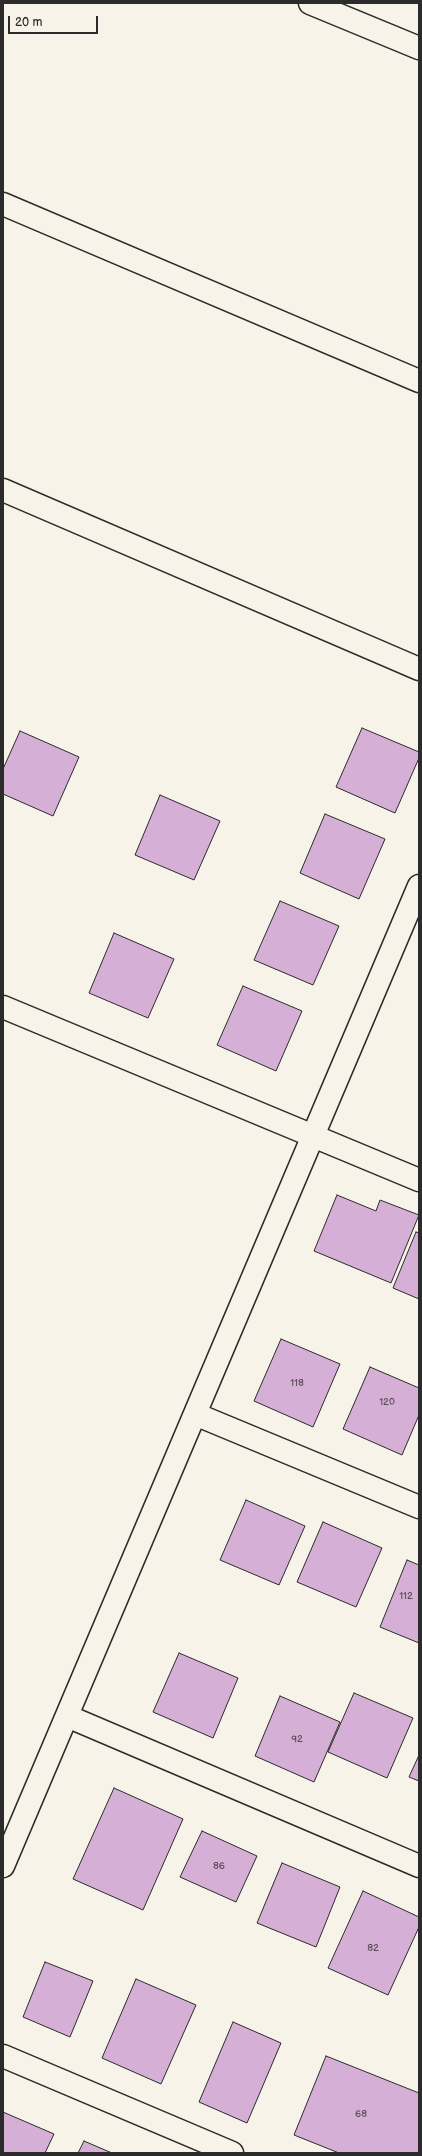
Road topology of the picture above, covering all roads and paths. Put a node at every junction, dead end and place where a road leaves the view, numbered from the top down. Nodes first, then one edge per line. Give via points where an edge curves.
1 (310, 3) edge
2 (419, 48) edge
3 (3, 204) edge
4 (419, 381) edge
5 (3, 490) edge
6 (419, 669) edge
7 (419, 886) edge
8 (3, 1007) edge
9 (313, 1135) junction
10 (419, 1180) edge
11 (195, 1414) junction
12 (419, 1507) edge
13 (67, 1716) junction
14 (3, 1866) edge
15 (419, 1866) edge
16 (3, 2056) edge
17 (232, 2153) edge

1 - 2 street
3 - 4 street
5 - 6 street
7 - 9 street
8 - 9 street
9 - 10 street
9 - 11 street
11 - 12 street
11 - 13 street
13 - 14 street
13 - 15 street
16 - 17 street

